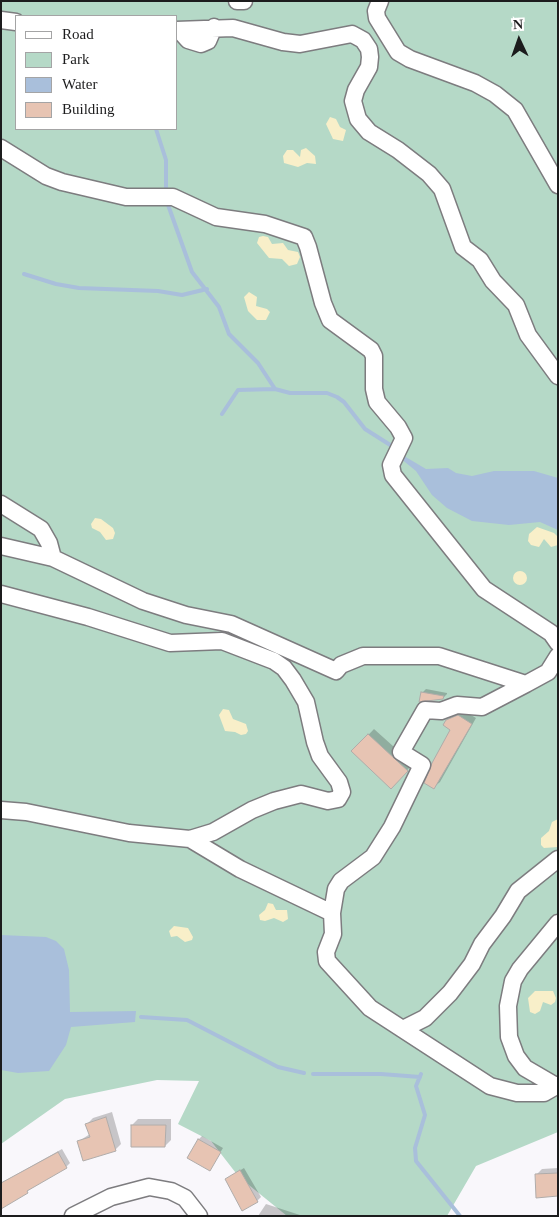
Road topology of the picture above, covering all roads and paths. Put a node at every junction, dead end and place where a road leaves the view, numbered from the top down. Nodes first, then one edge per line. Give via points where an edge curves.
1 (237, 1) edge
2 (244, 1) edge
3 (380, 1) edge
4 (1, 20) edge
5 (15, 22) edge
6 (178, 30) edge
7 (1, 148) edge
8 (558, 185) edge
9 (558, 376) edge
10 (1, 504) edge
11 (1, 546) edge
12 (53, 558) junction
13 (1, 594) edge
14 (558, 643) edge
15 (558, 656) edge
16 (526, 684) junction
17 (1, 810) edge
18 (190, 839) junction
19 (558, 859) edge
20 (332, 913) junction
21 (558, 923) edge
22 (403, 1029) junction
23 (557, 1086) edge
24 (73, 1216) edge
25 (199, 1216) edge

1 - 2 street
3 - 8 street via 377,18 398,52 474,83 515,110
4 - 5 street
6 - 9 street via 233,28 300,44 352,34 363,40 370,57 369,67 353,101 358,119 369,132 429,174 442,189 463,247 480,260 492,281 516,305 528,335
7 - 14 street via 46,176 62,182 126,197 182,199 216,217 265,224 304,238 330,320 372,350 377,402 404,438 391,465 394,475 484,589 551,633
10 - 12 street via 41,530
11 - 12 street
12 - 16 street via 143,601 186,615 231,624 336,670 362,656 439,656
13 - 18 street via 170,643 222,641 284,668 306,702 320,756 340,782 342,792 338,799 328,801 301,794 274,801 213,832
15 - 16 street via 548,672
16 - 20 street via 482,707 457,705 441,711 425,710 401,752 422,765 392,828 373,857 341,881 336,889
17 - 18 street via 129,833
18 - 20 street via 240,869
19 - 22 street via 518,891 450,993 425,1018
20 - 22 street via 333,934 326,952 327,961 370,1008
21 - 23 street via 520,969 513,981 508,1006 510,1037 516,1056 525,1068
22 - 23 street via 490,1086 517,1094 544,1092
24 - 25 street via 111,1197 149,1187 171,1191 184,1198

